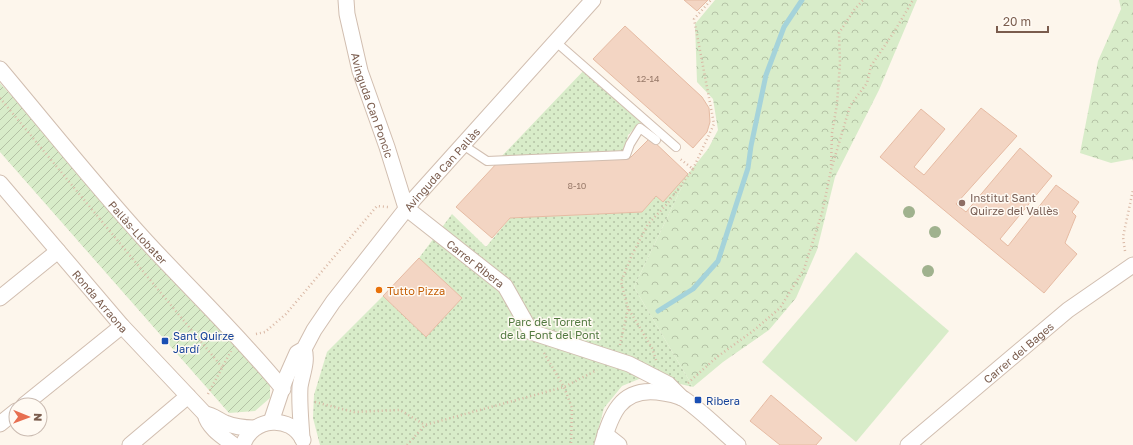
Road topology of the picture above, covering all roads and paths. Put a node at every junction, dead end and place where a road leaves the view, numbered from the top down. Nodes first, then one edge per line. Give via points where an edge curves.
1 (346, 0) edge
2 (593, 0) edge
3 (711, 0) edge
4 (863, 0) edge
5 (913, 0) edge
6 (556, 42) junction
7 (0, 69) edge
8 (0, 98) edge
9 (656, 140) joint
10 (463, 144) junction
11 (676, 147) dead end
12 (693, 170) junction
13 (831, 170) junction
14 (0, 183) edge
15 (1133, 190) edge
16 (406, 208) junction
17 (58, 251) junction
18 (1125, 252) dead end
19 (1133, 265) edge
20 (0, 298) edge
21 (628, 308) junction
22 (122, 326) junction
23 (531, 332) junction
24 (238, 338) junction
25 (304, 350) junction
26 (617, 360) junction
27 (222, 367) junction
28 (664, 382) junction
29 (564, 387) junction
30 (282, 390) junction
31 (188, 396) junction
32 (34, 397) edge
33 (300, 398) junction
34 (682, 398) junction
35 (203, 411) junction
36 (8, 418) edge
37 (271, 422) junction
38 (0, 424) edge
39 (425, 425) junction
40 (254, 428) junction
41 (604, 440) edge
42 (304, 441) edge
43 (130, 445) edge
44 (234, 445) edge
45 (243, 445) edge
46 (407, 445) edge
47 (571, 445) edge
48 (619, 445) edge
49 (738, 445) edge
50 (908, 445) edge

1 - 16 street, Avinguda Can Poncic via 360,71
2 - 6 street, Avinguda Can Pallàs
3 - 12 path via 694,19 714,124
4 - 13 path via 839,33 840,63 832,134
5 - 13 path via 871,66 867,83 850,106
6 - 10 street, Avinguda Can Pallàs
6 - 11 lane
7 - 24 street, Pallàs-Llobater via 134,228
8 - 27 path
9 - 10 lane via 640,128 626,155 487,161
9 - 12 path
10 - 16 street, Avinguda Can Pallàs
12 - 21 path via 648,224 632,255 621,282
13 - 34 path via 822,213 804,269 780,308 695,376 686,385
14 - 17 street, Ronda Arraona
15 - 18 path via 1123,236
16 - 23 street, Carrer Ribera via 505,286
16 - 24 path via 377,206 286,314 265,332
16 - 25 street, Avinguda Can Pallàs via 333,302
17 - 20 street
17 - 22 street, Ronda Arraona
19 - 50 street, Carrer del Bages via 1068,310
21 - 26 path
21 - 28 path via 652,348
22 - 31 street, Ronda Arraona
22 - 32 street
23 - 26 street
23 - 29 path
24 - 27 path
24 - 30 street, Pallàs-Llobater
25 - 30 street, Avinguda Can Pallàs via 296,353
25 - 33 street, Avinguda Can Pallàs via 306,357
26 - 28 street
26 - 29 path
27 - 35 path
28 - 34 street
29 - 39 path
29 - 47 path via 572,408
30 - 37 street, Avinguda Can Pallàs
31 - 35 street, Ronda Arraona
31 - 43 street
33 - 39 path via 354,412 400,410
33 - 42 street, Avinguda Can Pallàs
34 - 41 street via 664,392 650,391 628,397 619,405
34 - 49 street
35 - 40 street, Ronda Arraona via 233,426
35 - 44 street, Ronda Arraona via 207,421
36 - 38 street
37 - 40 street, Ronda Arraona
37 - 42 street via 289,425
39 - 46 path
40 - 45 street
41 - 48 street

